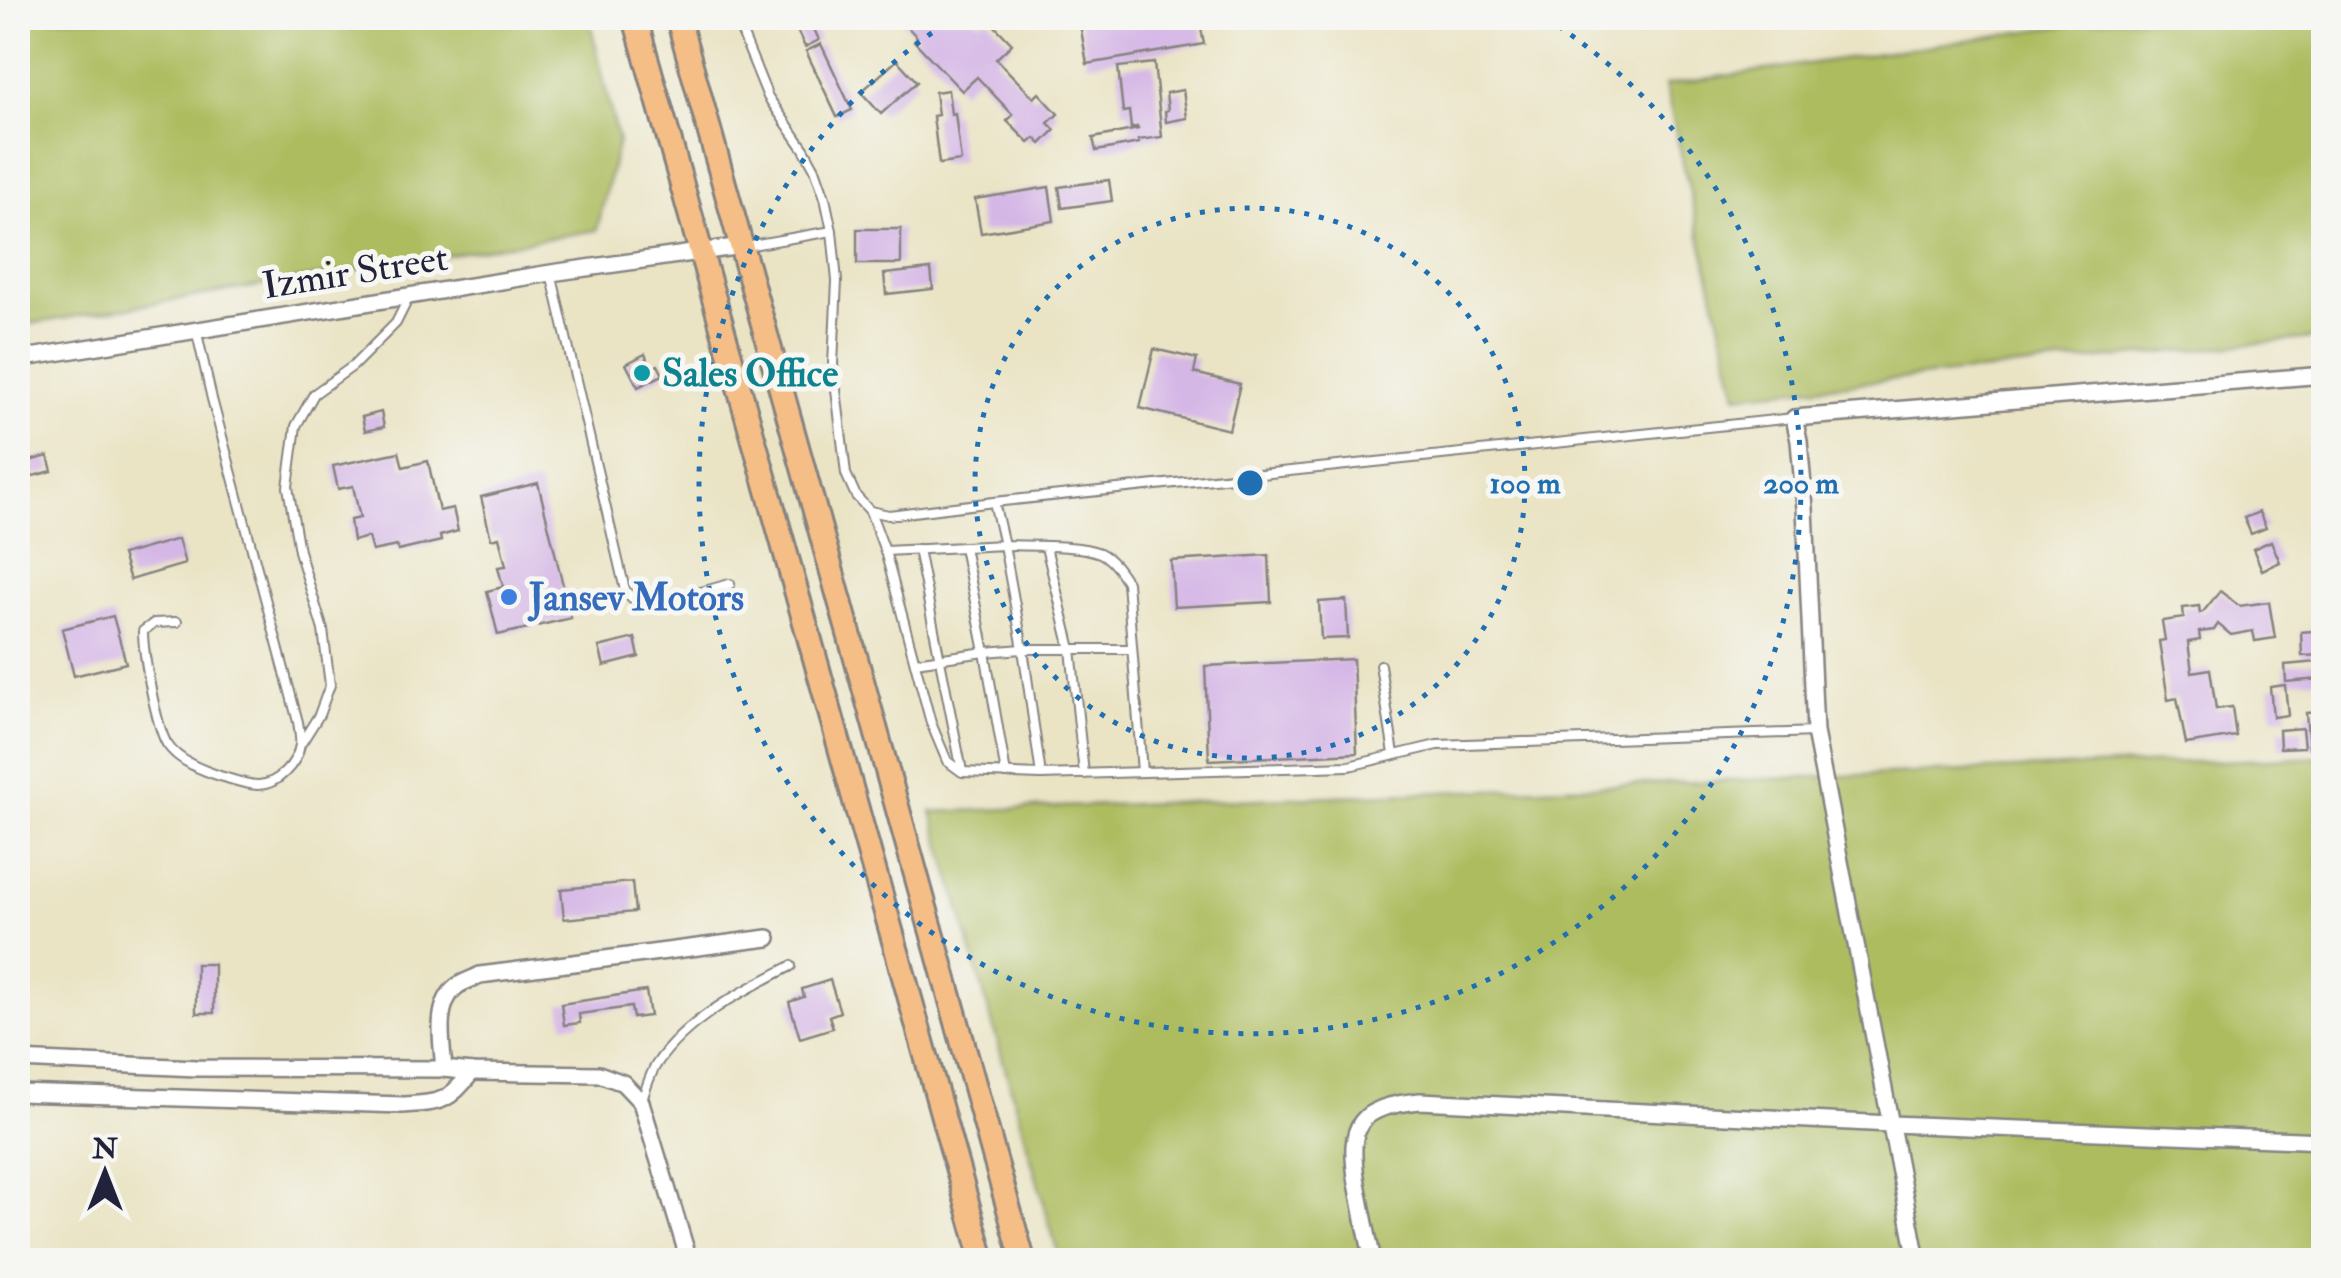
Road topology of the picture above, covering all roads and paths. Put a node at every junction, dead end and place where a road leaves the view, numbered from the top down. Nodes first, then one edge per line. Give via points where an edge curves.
1 (635, 18) edge
2 (678, 18) edge
3 (736, 18) edge
4 (832, 231) junction
5 (742, 246) junction
6 (702, 253) junction
7 (552, 272) junction
8 (410, 295) junction
9 (196, 329) junction
10 (18, 359) edge
11 (2323, 375) edge
12 (2324, 386) edge
13 (1794, 418) junction
14 (994, 502) junction
15 (870, 510) junction
16 (1004, 545) junction
17 (964, 547) junction
18 (1046, 547) junction
19 (918, 549) junction
20 (885, 551) junction
21 (730, 584) dead end
22 (177, 622) dead end
23 (1070, 648) junction
24 (1132, 648) junction
25 (1023, 649) junction
26 (986, 652) junction
27 (940, 659) junction
28 (916, 662) junction
29 (1380, 665) dead end
30 (1815, 732) junction
31 (300, 744) junction
32 (1394, 754) junction
33 (962, 772) junction
34 (1142, 772) junction
35 (1006, 774) junction
36 (1084, 774) junction
37 (1041, 775) junction
38 (768, 938) dead end
39 (790, 966) dead end
40 (18, 1060) edge
41 (444, 1069) junction
42 (472, 1072) junction
43 (18, 1093) edge
44 (641, 1102) junction
45 (1890, 1124) junction
46 (2324, 1141) edge
47 (689, 1260) edge
48 (983, 1260) edge
49 (1023, 1260) edge
50 (1373, 1260) edge
51 (1917, 1260) edge

1 - 6 main road
2 - 5 main road
3 - 4 lane via 768,97 816,170
4 - 5 lane
4 - 15 lane via 832,364 846,474
5 - 6 street, Izmir Street
5 - 49 main road
6 - 7 street, Izmir Street
6 - 48 main road
7 - 8 street, Izmir Street
7 - 21 lane via 626,590 644,604
8 - 9 street, Izmir Street
8 - 31 lane via 396,322 314,394 296,426 288,488 330,685
9 - 10 street, Izmir Street
9 - 31 lane
11 - 12 street
11 - 13 street
13 - 14 lane
13 - 30 street via 1806,508
14 - 15 lane via 889,515
14 - 16 lane
15 - 20 lane
16 - 17 lane
16 - 18 lane
16 - 25 lane
17 - 19 lane
17 - 26 lane
18 - 23 lane
18 - 24 lane via 1101,554 1118,568 1127,582
19 - 20 lane
19 - 27 lane
20 - 28 lane
22 - 31 lane via 154,622 143,631 162,732 176,755 202,770 258,785 276,780
23 - 24 lane
23 - 25 lane
23 - 36 lane
24 - 34 lane
25 - 26 lane
25 - 37 lane
26 - 27 lane
26 - 35 lane
27 - 28 lane
27 - 33 lane
28 - 33 lane via 931,723 947,761
29 - 32 lane
30 - 32 lane via 1436,745
30 - 45 street
32 - 34 lane via 1349,766
33 - 35 lane
34 - 36 lane
35 - 37 lane
36 - 37 lane
38 - 41 street via 480,976 456,987 443,1007
39 - 44 lane via 746,989 678,1040 656,1066
40 - 41 street
41 - 42 street
42 - 43 street via 445,1100 404,1105
42 - 44 street via 599,1074 623,1083
44 - 47 street
45 - 46 street
45 - 50 street via 1420,1102 1383,1107 1359,1124 1352,1151
45 - 51 street

